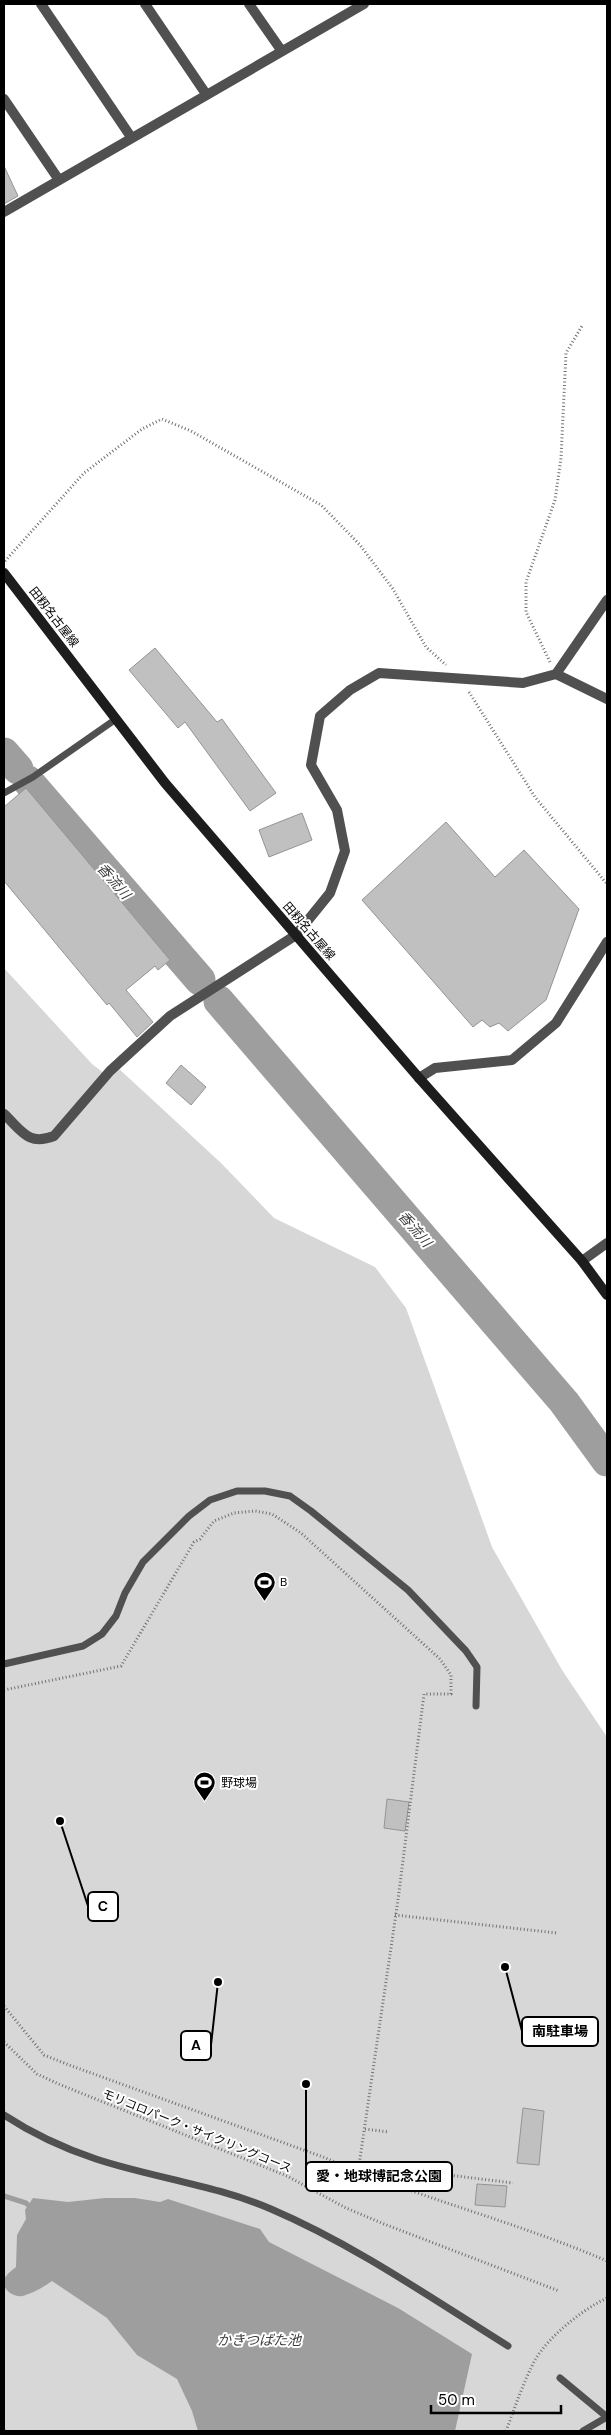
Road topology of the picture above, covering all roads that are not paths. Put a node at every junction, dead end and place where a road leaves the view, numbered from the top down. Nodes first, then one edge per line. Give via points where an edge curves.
1 (42, 4) edge
2 (144, 4) edge
3 (249, 4) edge
4 (357, 5) edge
5 (281, 50) junction
6 (206, 94) junction
7 (4, 99) edge
8 (131, 137) junction
9 (59, 180) junction
10 (4, 212) edge
11 (4, 573) edge
12 (607, 600) edge
13 (556, 674) junction
14 (607, 699) edge
15 (116, 718) junction
16 (4, 793) edge
17 (296, 935) junction
18 (607, 942) edge
19 (419, 1078) junction
20 (4, 1114) edge
21 (607, 1243) edge
22 (582, 1261) junction
23 (607, 1295) edge
24 (4, 1664) edge
25 (476, 1706) dead end
26 (4, 2115) edge
27 (508, 2346) dead end
28 (560, 2378) dead end
29 (607, 2417) edge
30 (583, 2431) edge

1 - 8 street
2 - 6 street
3 - 5 street
4 - 5 street
5 - 6 street
6 - 8 street
7 - 9 street
8 - 9 street
9 - 10 street
11 - 15 main road, 田籾名古屋線
12 - 13 street
13 - 14 street
13 - 17 street via 523,683 379,673 350,690 320,716 311,765 336,810 345,851 330,893
15 - 16 lane via 33,777
15 - 17 main road, 田籾名古屋線 via 165,783
17 - 19 main road, 田籾名古屋線
17 - 20 street via 170,1016 110,1071 54,1136 30,1139
18 - 19 street via 556,1023 512,1060 435,1068
19 - 22 main road, 田籾名古屋線
21 - 22 street
22 - 23 main road, 田籾名古屋線
24 - 25 lane via 83,1646 102,1634 116,1616 143,1562 189,1516 210,1500 236,1491 265,1491 290,1496 408,1590 477,1667
26 - 27 lane via 51,2142 97,2160 232,2195 272,2209 354,2250
28 - 29 lane
29 - 30 lane

